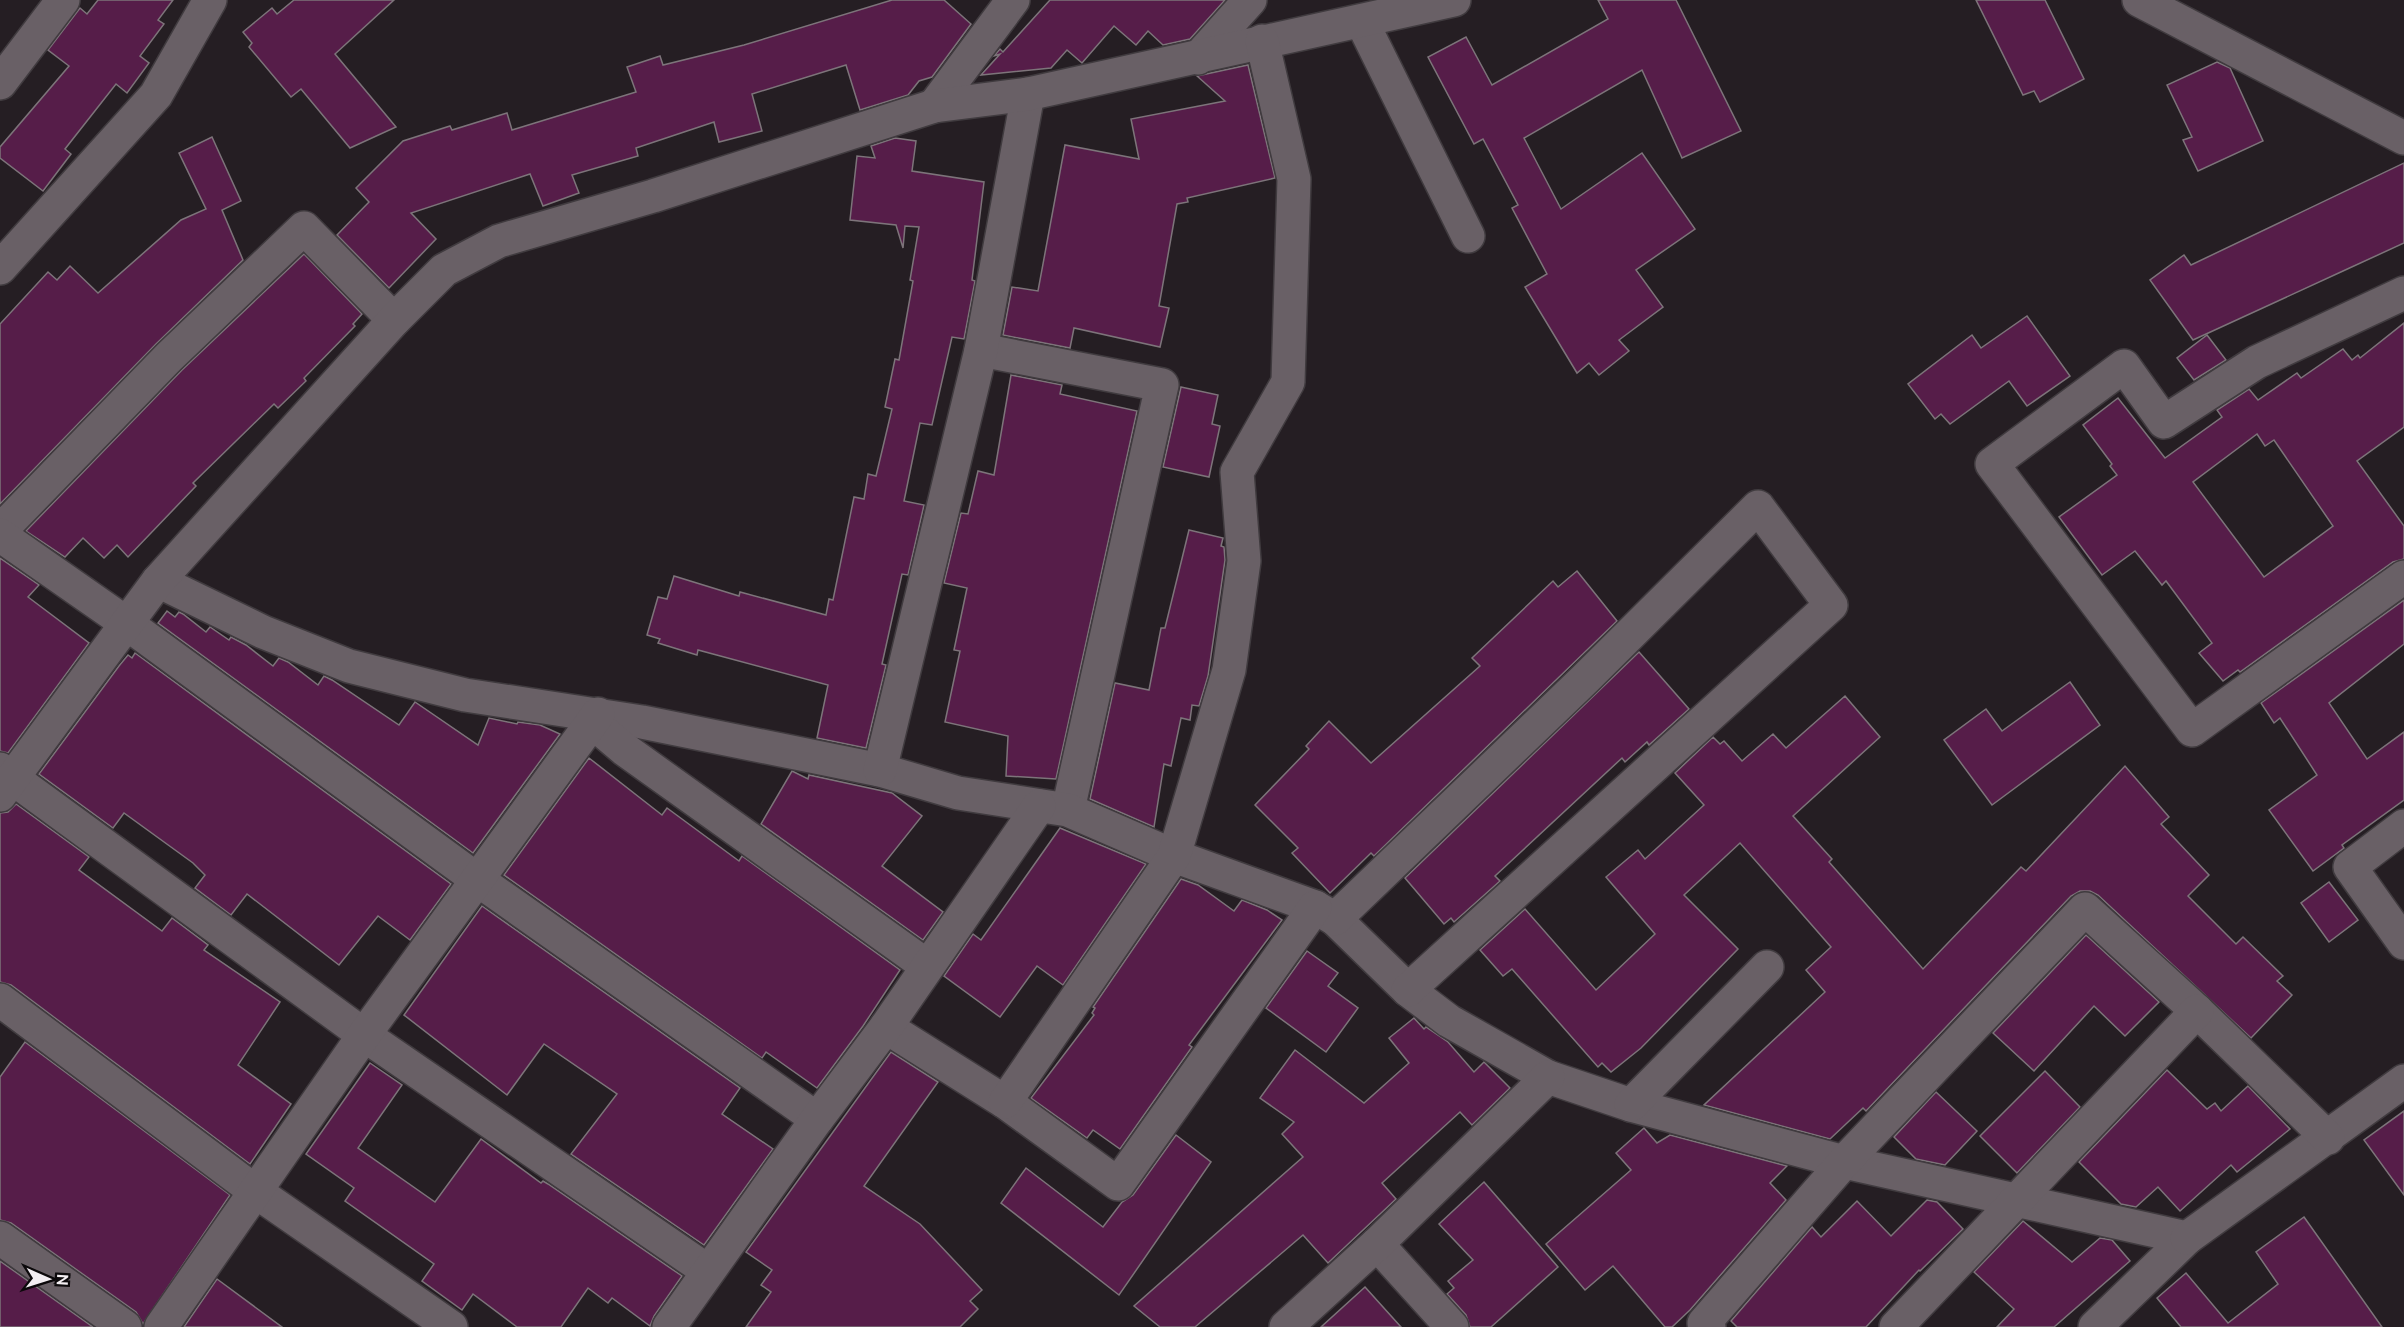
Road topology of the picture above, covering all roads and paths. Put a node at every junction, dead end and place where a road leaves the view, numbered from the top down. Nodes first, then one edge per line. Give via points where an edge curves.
1 (63, 0) edge
2 (210, 0) edge
3 (1250, 0) edge
4 (1454, 0) edge
5 (2139, 0) edge
6 (996, 6) edge
7 (1362, 22) junction
8 (1262, 41) junction
9 (1198, 58) junction
10 (0, 83) edge
11 (1028, 94) junction
12 (934, 106) junction
13 (2404, 138) edge
14 (1468, 236) dead end
15 (0, 268) edge
16 (2404, 293) edge
17 (394, 320) junction
18 (981, 350) junction
19 (0, 533) edge
20 (2404, 577) edge
21 (158, 581) junction
22 (126, 623) junction
23 (595, 718) junction
24 (880, 770) junction
25 (4, 781) edge
26 (1054, 808) junction
27 (2404, 826) edge
28 (1174, 856) junction
29 (475, 878) junction
30 (1325, 913) junction
31 (2404, 943) edge
32 (927, 966) junction
33 (1767, 967) dead end
34 (1408, 990) junction
35 (0, 1000) edge
36 (2197, 1011) junction
37 (886, 1027) junction
38 (364, 1035) junction
39 (1548, 1077) junction
40 (2403, 1085) edge
41 (1005, 1102) junction
42 (1630, 1105) junction
43 (817, 1119) junction
44 (2328, 1138) junction
45 (1844, 1162) junction
46 (255, 1191) junction
47 (2016, 1200) junction
48 (0, 1238) edge
49 (2187, 1238) junction
50 (1377, 1244) junction
51 (708, 1271) junction
52 (125, 1327) edge
53 (161, 1327) edge
54 (451, 1327) edge
55 (669, 1327) edge
56 (1286, 1327) edge
57 (1452, 1327) edge
58 (1708, 1327) edge
59 (1896, 1327) edge
60 (2095, 1327) edge

1 - 10 street
2 - 15 street via 156,95
3 - 9 street
4 - 7 street
5 - 13 street
6 - 12 street
7 - 8 street
7 - 14 street
8 - 9 street
8 - 28 street via 1294,179 1288,382 1238,472 1244,561 1229,670
9 - 11 street
11 - 12 street
11 - 18 street
12 - 17 street via 499,241 444,270
16 - 20 street via 2257,362 2164,422 2124,366 1992,464 2192,730
17 - 19 street via 304,228 169,357
17 - 21 street
18 - 24 street
18 - 26 street via 1162,385
19 - 22 street
21 - 22 street
21 - 23 street via 263,633 349,666 465,695
22 - 25 street
22 - 29 street
23 - 24 street
23 - 29 street
23 - 32 street via 633,756
24 - 26 street via 958,793
25 - 38 street
26 - 28 street
26 - 32 street
27 - 31 street via 2350,867
28 - 30 street
28 - 41 street
29 - 38 street
29 - 43 street
30 - 34 street
30 - 34 street via 1585,679 1758,507 1831,605
30 - 41 street via 1118,1185
32 - 37 street
33 - 42 street
34 - 39 street via 1449,1021
35 - 46 street
36 - 44 street
36 - 45 street via 2085,909
36 - 47 street
37 - 41 street
37 - 43 street
38 - 46 street
38 - 51 street
39 - 42 street
39 - 50 street
40 - 44 street
42 - 45 street
43 - 51 street
44 - 49 street
45 - 47 street
45 - 58 street via 1704,1323
46 - 53 street
46 - 54 street
47 - 49 street
47 - 59 street
48 - 52 street
49 - 60 street
50 - 56 street
50 - 57 street
51 - 55 street

